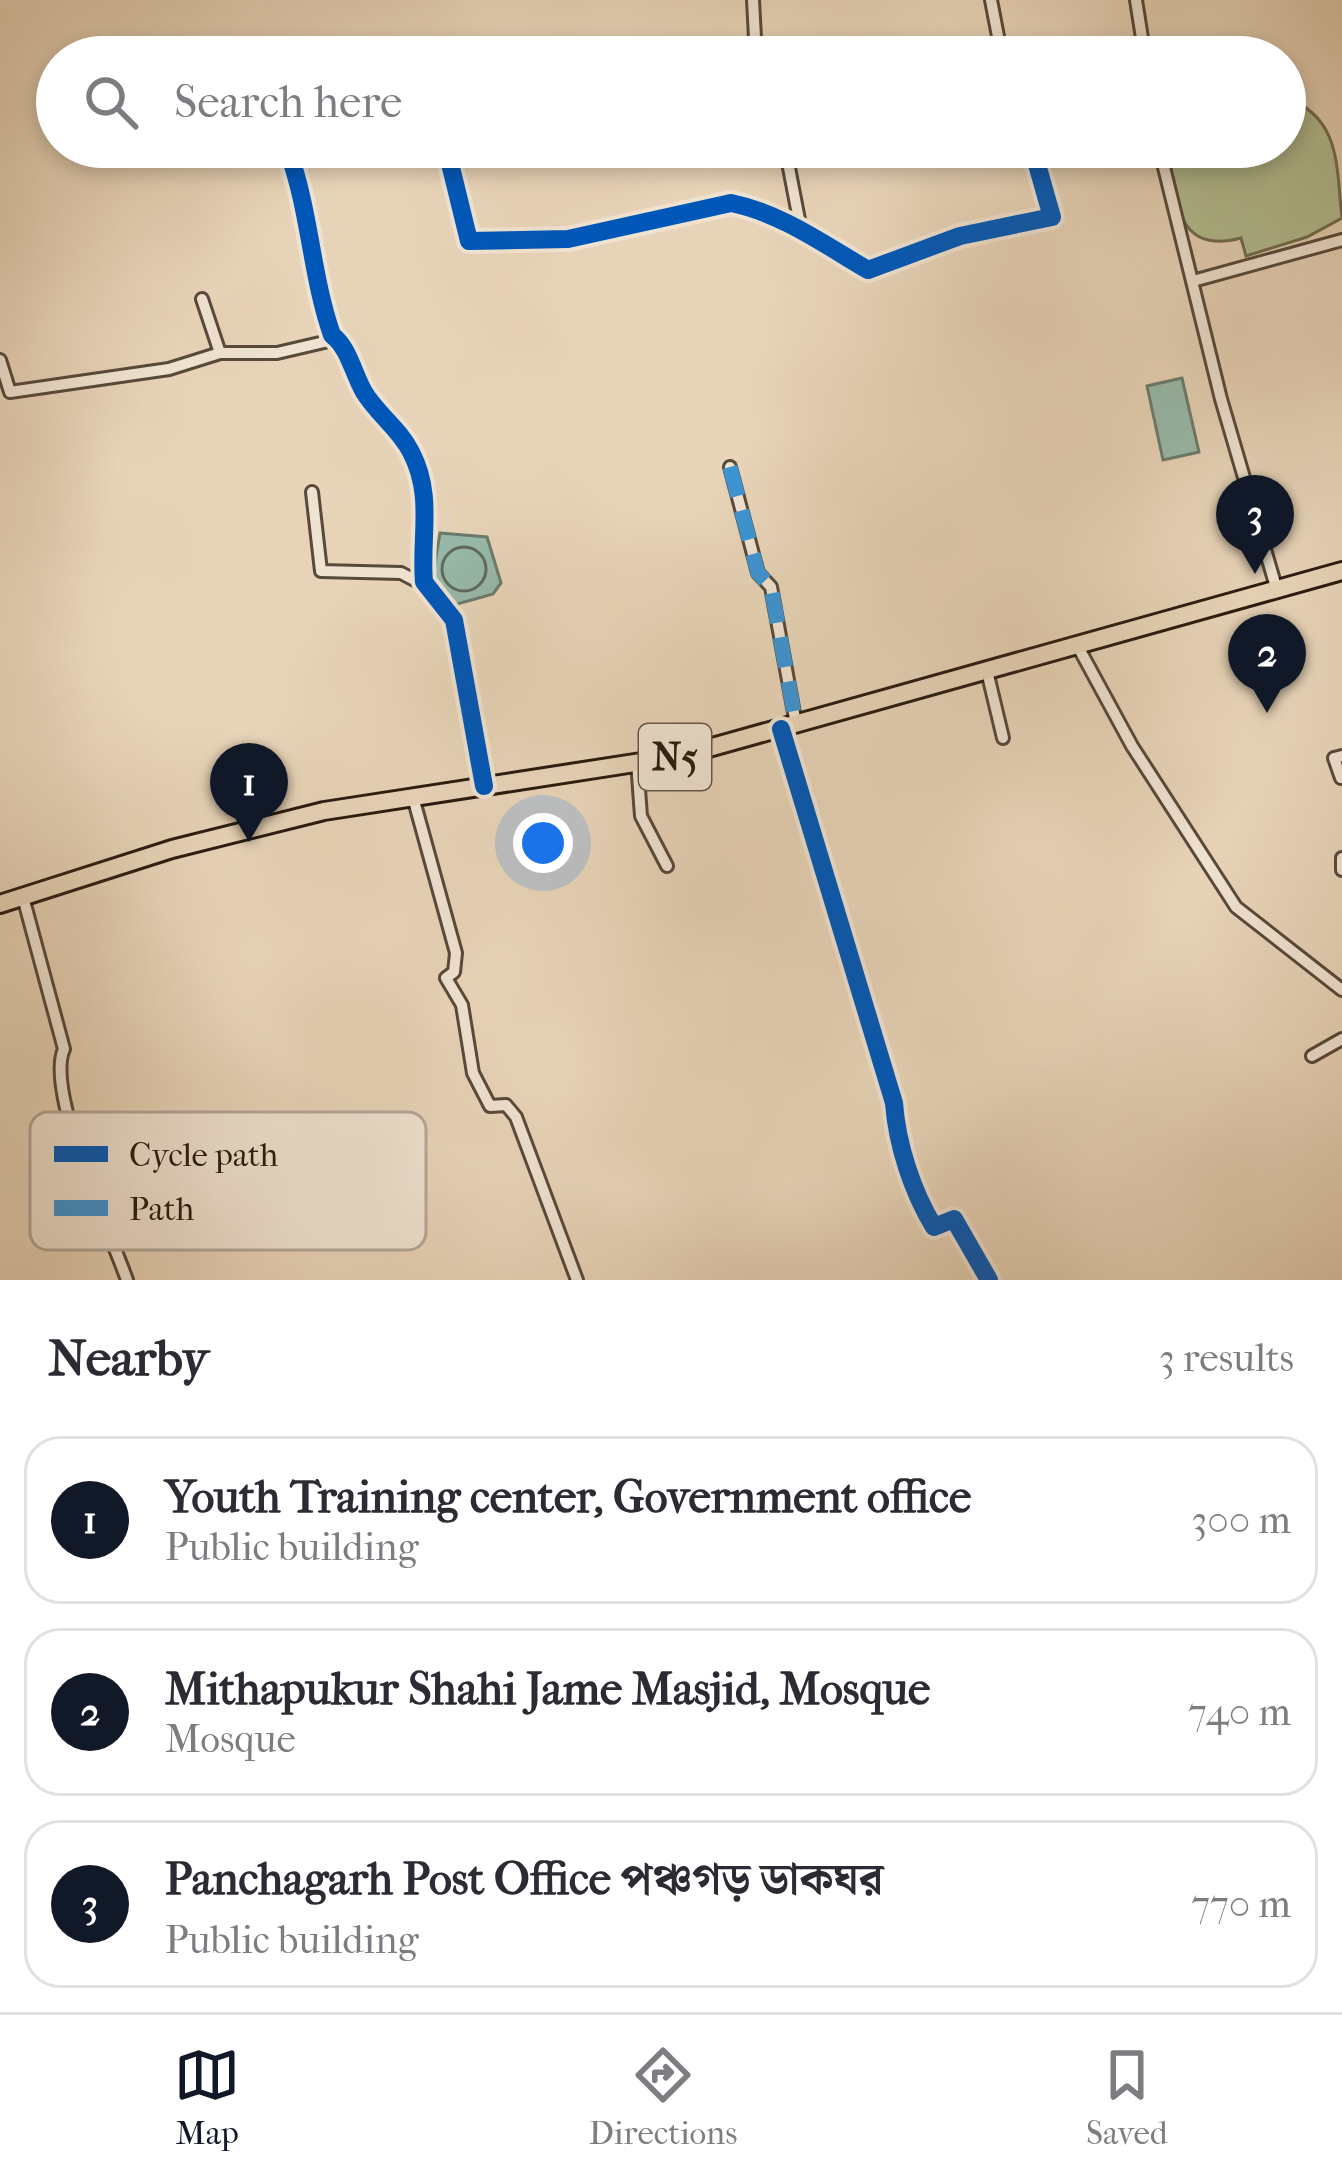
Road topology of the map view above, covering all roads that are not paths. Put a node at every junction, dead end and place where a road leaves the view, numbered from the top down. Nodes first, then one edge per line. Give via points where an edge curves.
1 (753, 0) edge
2 (1005, 0) edge
3 (1136, 0) edge
4 (992, 3) edge
5 (755, 36) edge
6 (998, 36) edge
7 (1142, 36) edge
8 (294, 168) edge
9 (451, 168) edge
10 (789, 168) edge
11 (1038, 168) edge
12 (1165, 168) edge
13 (801, 230) junction
14 (1342, 240) edge
15 (1193, 281) junction
16 (202, 298) dead end
17 (337, 339) junction
18 (220, 353) junction
19 (0, 360) edge
20 (730, 466) dead end
21 (312, 492) dead end
22 (1342, 571) edge
23 (426, 586) junction
24 (1276, 587) junction
25 (1076, 643) junction
26 (987, 671) junction
27 (788, 727) junction
28 (1003, 738) dead end
29 (1342, 756) edge
30 (637, 762) junction
31 (1341, 778) edge
32 (484, 786) junction
33 (413, 797) junction
34 (1342, 858) edge
35 (667, 866) dead end
36 (1342, 870) edge
37 (22, 897) junction
38 (0, 904) edge
39 (1342, 990) edge
40 (1342, 1039) edge
41 (1312, 1056) dead end
42 (69, 1112) edge
43 (117, 1250) edge
44 (127, 1280) edge
45 (577, 1280) edge
46 (989, 1280) edge

1 - 5 street
2 - 4 street
3 - 7 street
4 - 6 street
8 - 17 street via 320,300
9 - 13 street via 469,241 568,239 731,203
10 - 13 street
11 - 13 street via 1052,217 960,236 868,270
12 - 15 street
14 - 15 street
15 - 24 street
16 - 18 street
17 - 18 street via 277,353
17 - 23 street via 364,392 412,453 428,510
18 - 19 street via 169,369 10,392
20 - 27 street via 758,573 771,587
21 - 23 street via 321,571 401,573
22 - 24 highway, N5
23 - 32 street via 454,620
24 - 25 highway, N5
25 - 26 highway, N5
25 - 39 street via 1237,907
26 - 27 highway, N5
26 - 28 street
27 - 30 highway, N5
27 - 46 street via 902,1152 934,1227 954,1219
29 - 31 street via 1334,758
30 - 32 highway, N5
30 - 35 street via 641,816
32 - 33 highway, N5
33 - 37 highway, N5 via 248,828
33 - 45 street via 456,953 446,978 462,1005 473,1072 490,1106 506,1105 516,1117
34 - 36 street
37 - 38 highway, N5
37 - 42 street via 64,1049 57,1065
40 - 41 street
43 - 44 street

